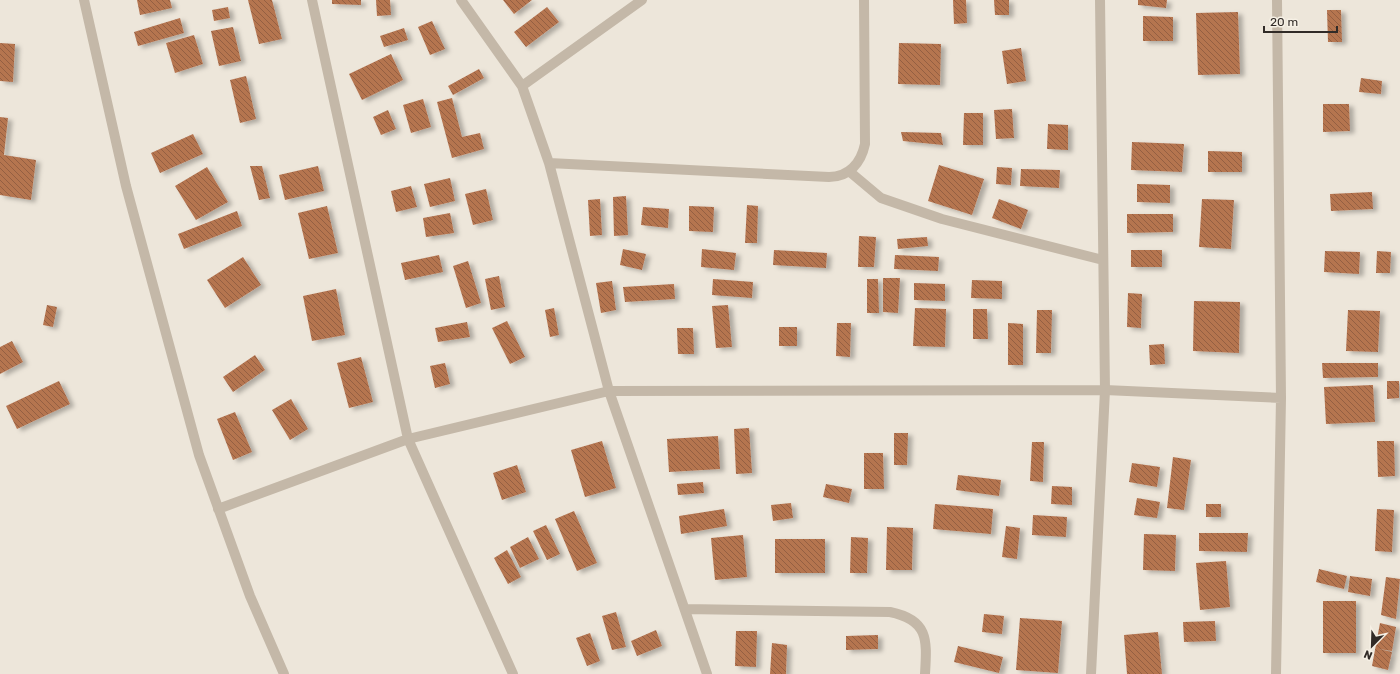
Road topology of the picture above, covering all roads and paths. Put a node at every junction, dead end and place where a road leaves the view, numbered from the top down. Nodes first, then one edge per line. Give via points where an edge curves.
1 (84, 0) edge
2 (312, 0) edge
3 (461, 0) edge
4 (642, 0) edge
5 (864, 0) edge
6 (1100, 0) edge
7 (1277, 0) edge
8 (522, 86) junction
9 (549, 163) junction
10 (850, 172) junction
11 (1103, 260) junction
12 (609, 390) junction
13 (1104, 390) junction
14 (1281, 398) junction
15 (408, 438) junction
16 (218, 510) junction
17 (685, 608) junction
18 (284, 674) edge
19 (513, 674) edge
20 (707, 674) edge
21 (925, 674) edge
22 (1091, 674) edge
23 (1276, 674) edge

1 - 16 street via 126,186 177,379
2 - 15 street
3 - 8 street
4 - 8 street
5 - 10 street via 865,144 860,160
6 - 11 street
7 - 14 street
8 - 9 street
9 - 10 street via 829,177
9 - 12 street
10 - 11 street via 881,198 942,219
11 - 13 street
12 - 13 street
12 - 15 street
12 - 17 street
13 - 14 street
13 - 22 street
14 - 23 street
15 - 16 street
15 - 19 street
16 - 18 street via 250,596
17 - 20 street
17 - 21 street via 890,612 904,615 917,624 926,638

